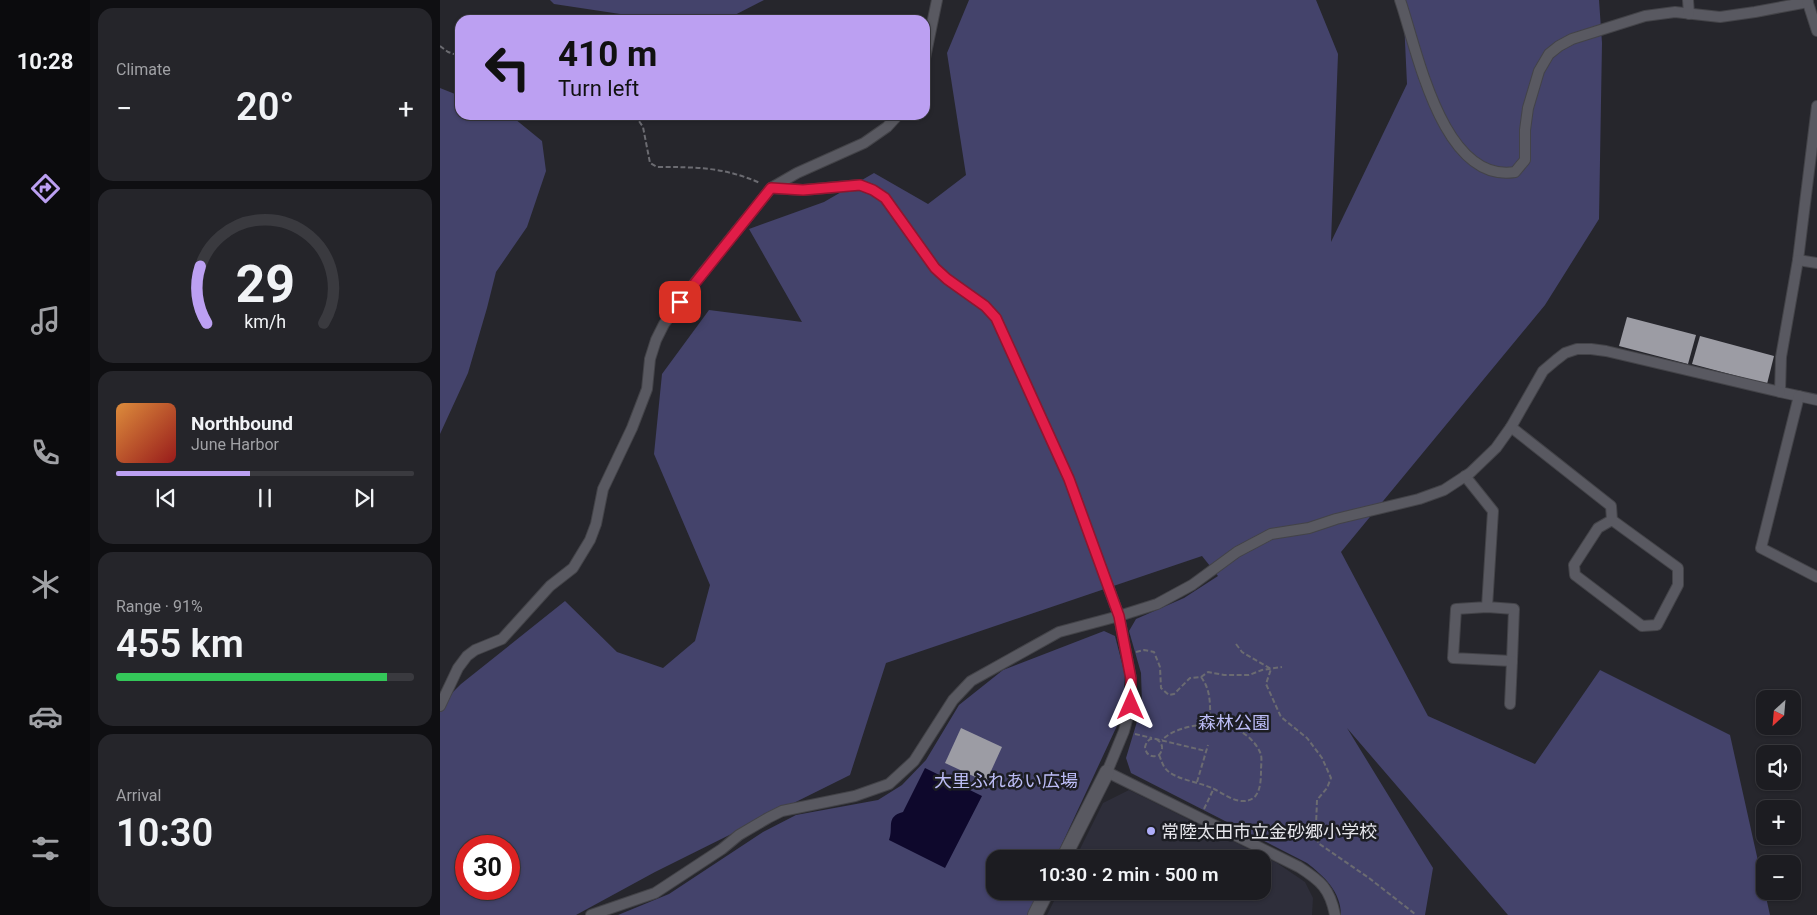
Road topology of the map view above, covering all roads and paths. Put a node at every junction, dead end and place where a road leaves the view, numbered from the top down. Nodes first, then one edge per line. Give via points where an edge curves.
1 (937, 0) edge
2 (1400, 0) edge
3 (1688, 0) edge
4 (1808, 1) edge
5 (1689, 14) junction
6 (1817, 31) edge
7 (930, 34) edge
8 (440, 46) edge
9 (455, 54) edge
10 (1817, 106) edge
11 (637, 120) edge
12 (893, 120) edge
13 (1815, 141) edge
14 (771, 188) junction
15 (1798, 260) junction
16 (1817, 263) edge
17 (1780, 392) junction
18 (1799, 396) junction
19 (1817, 400) edge
20 (1511, 427) junction
21 (1465, 476) junction
22 (1612, 520) junction
23 (1817, 577) edge
24 (1487, 607) junction
25 (1119, 616) junction
26 (1236, 644) dead end
27 (1127, 654) junction
28 (1512, 661) junction
29 (1282, 667) dead end
30 (1271, 669) junction
31 (1202, 677) junction
32 (1510, 704) dead end
33 (440, 706) edge
34 (1210, 725) junction
35 (1124, 731) junction
36 (1152, 738) junction
37 (1156, 739) junction
38 (1162, 740) junction
39 (1208, 745) dead end
40 (1206, 751) junction
41 (1159, 755) junction
42 (1107, 772) junction
43 (1197, 782) junction
44 (1214, 788) junction
45 (1200, 818) junction
46 (1068, 850) edge
47 (1042, 900) edge
48 (1415, 914) edge
49 (591, 915) edge
50 (1035, 915) edge
51 (1335, 915) edge

1 - 7 street
2 - 5 street via 1440,116 1468,156 1494,172 1506,173 1515,172 1525,160 1525,130 1533,87 1538,71 1554,50 1572,39 1644,16 1675,12
3 - 5 street
4 - 5 street via 1720,17
4 - 6 street
8 - 9 path
10 - 13 street
11 - 14 path via 643,128 650,163 657,167 702,167 744,176
12 - 14 street via 864,143
13 - 15 street
14 - 25 street via 803,190 860,185 873,190 885,198 935,268 996,318 1069,479
14 - 33 street via 664,324 650,359 641,408 603,489 590,540 573,568 550,586 502,639 474,650 468,656 458,668
15 - 16 street
15 - 17 street via 1781,357
17 - 18 street
17 - 20 street via 1606,351 1577,349 1565,353 1543,371
18 - 19 street
18 - 23 street via 1761,548
20 - 21 street via 1496,448
20 - 22 street via 1611,506
21 - 24 street via 1493,511
21 - 25 street via 1444,490 1419,499 1309,528 1271,534 1157,604
22 - 22 street via 1678,568 1678,585 1657,625 1642,626 1575,576 1574,565 1598,528
24 - 28 street via 1514,609
24 - 28 street via 1456,609 1453,658
25 - 27 street
25 - 49 street via 1059,632 971,681 953,700 914,761 888,784 856,796 782,811 739,835 655,893
26 - 30 path via 1242,652
27 - 31 path via 1144,650 1154,652 1160,667 1162,688 1168,695 1174,694 1190,678
27 - 35 street via 1132,692
28 - 32 street
29 - 30 path
30 - 31 path via 1249,675 1208,672
30 - 48 path via 1266,684 1281,717 1307,738 1322,758 1331,778 1317,800 1318,843
31 - 34 path via 1207,684
34 - 38 path via 1182,729
34 - 44 path via 1225,726 1247,735 1261,755 1261,784 1253,798 1238,800
35 - 36 path
35 - 42 street
36 - 37 path
36 - 41 path via 1146,743 1145,751 1151,756
37 - 38 path
37 - 41 path via 1163,748
38 - 40 path
39 - 40 path
40 - 43 path
41 - 43 path via 1171,774
42 - 45 street
42 - 46 street
43 - 44 path
44 - 45 path
45 - 51 street via 1309,873 1326,888
47 - 50 street

